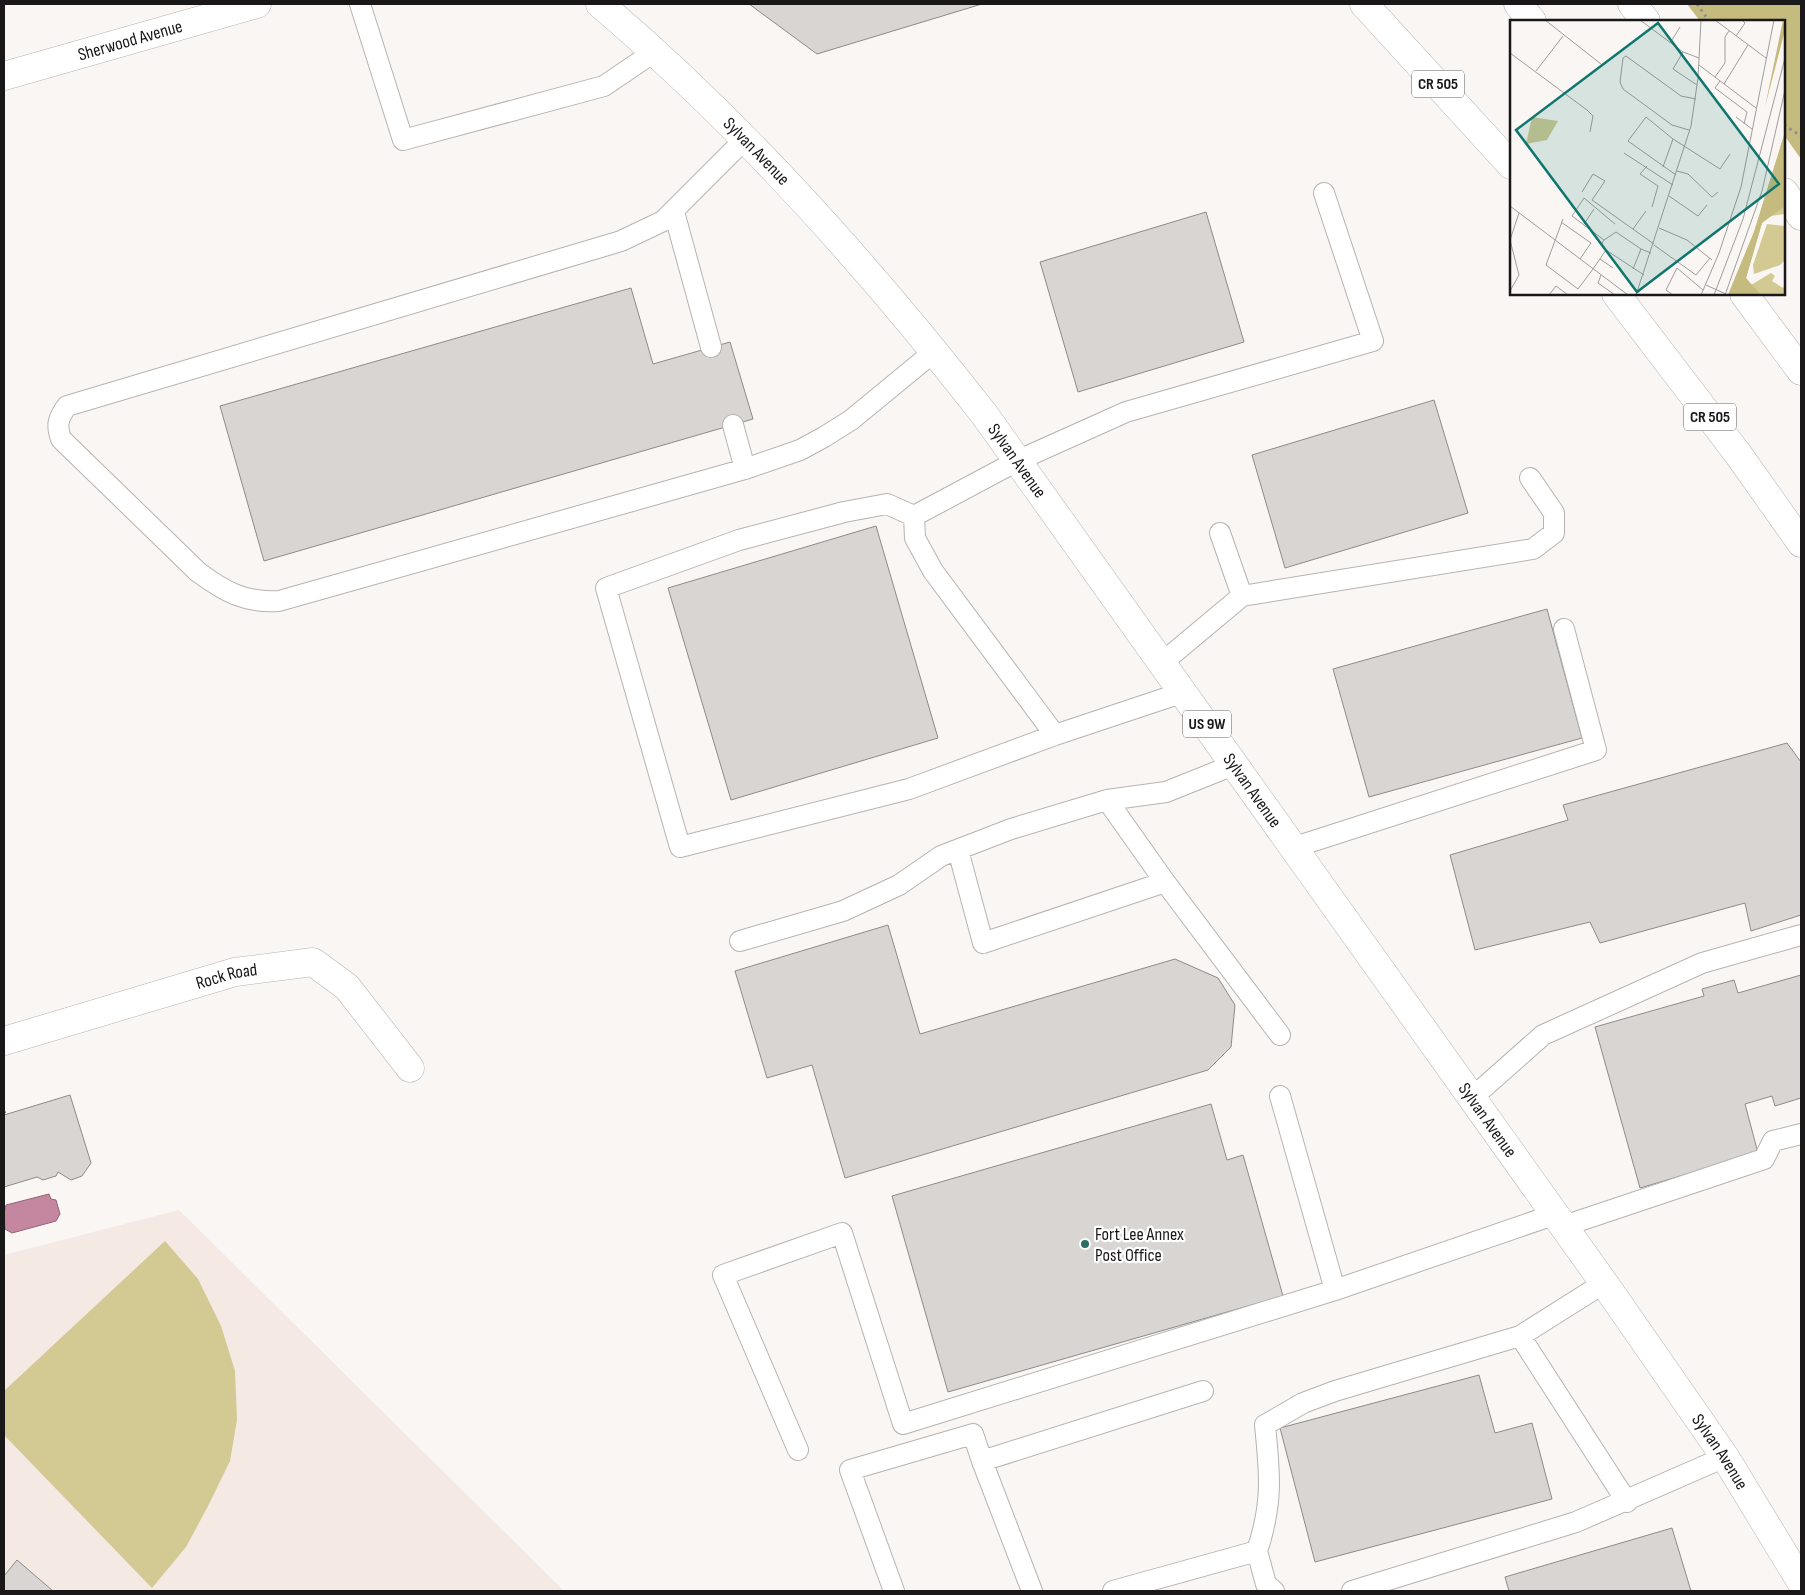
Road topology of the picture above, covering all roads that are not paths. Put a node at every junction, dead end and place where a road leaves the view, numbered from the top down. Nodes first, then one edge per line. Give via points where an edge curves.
1 (257, 4) edge
2 (360, 4) edge
3 (600, 4) edge
4 (1364, 4) edge
5 (1518, 4) edge
6 (1632, 4) edge
7 (204, 11) edge
8 (1531, 20) edge
9 (1645, 20) edge
10 (654, 52) junction
11 (4, 76) edge
12 (744, 140) junction
13 (1510, 164) edge
14 (1324, 193) dead end
15 (1785, 193) edge
16 (674, 212) junction
17 (1801, 216) edge
18 (1617, 295) edge
19 (1745, 295) edge
20 (711, 347) dead end
21 (935, 351) junction
22 (1801, 370) edge
23 (733, 425) dead end
24 (1019, 460) junction
25 (746, 469) junction
26 (1530, 478) dead end
27 (914, 516) junction
28 (1220, 533) dead end
29 (1801, 544) edge
30 (1242, 596) junction
31 (1564, 629) dead end
32 (1163, 662) junction
33 (1184, 692) junction
34 (1055, 735) junction
35 (1236, 764) junction
36 (1108, 800) junction
37 (1295, 847) junction
38 (958, 850) junction
39 (1165, 882) junction
40 (1801, 935) edge
41 (740, 941) dead end
42 (1280, 1035) dead end
43 (4, 1041) edge
44 (410, 1068) dead end
45 (1280, 1096) dead end
46 (1473, 1097) junction
47 (1801, 1134) edge
48 (1560, 1220) junction
49 (1604, 1282) junction
50 (1335, 1290) junction
51 (1520, 1336) junction
52 (1203, 1391) dead end
53 (798, 1450) dead end
54 (1725, 1457) junction
55 (982, 1461) junction
56 (1627, 1502) junction
57 (1257, 1551) junction
58 (1801, 1582) edge
59 (894, 1591) edge
60 (1032, 1591) edge
61 (1114, 1591) edge
62 (1274, 1591) edge
63 (1352, 1591) edge

1 - 7 main road, Sherwood Avenue
2 - 10 lane via 403,140 604,86
3 - 10 main road, Sylvan Avenue / US 9W
4 - 13 main road, CR 505
5 - 8 main road
6 - 9 main road
7 - 11 main road, Sherwood Avenue
10 - 12 main road, Sylvan Avenue / US 9W
12 - 16 lane
12 - 21 main road, Sylvan Avenue / US 9W via 830,228
14 - 24 lane via 1372,341 1126,412
15 - 17 main road
16 - 20 lane
16 - 25 lane via 646,231 621,241 67,406 60,415 57,428 61,439 198,572 237,597 259,602 279,602
18 - 29 main road, CR 505 via 1738,454
19 - 22 main road
21 - 24 main road, Sylvan Avenue / US 9W
21 - 25 lane via 852,420 800,450
23 - 25 lane
24 - 27 lane
24 - 32 main road, Sylvan Avenue / US 9W
26 - 30 lane via 1554,513 1554,533 1533,549
27 - 34 lane via 915,538 933,571
27 - 34 lane via 887,504 844,512 739,540 606,588 680,847 909,789
28 - 30 lane
30 - 32 lane
31 - 37 lane via 1596,750
32 - 33 main road, Sylvan Avenue / US 9W
33 - 34 lane
33 - 35 main road, Sylvan Avenue / US 9W
35 - 36 lane via 1166,792
35 - 37 main road, Sylvan Avenue / US 9W
36 - 38 lane via 1012,829
36 - 39 lane
37 - 46 main road, Sylvan Avenue / US 9W
38 - 39 lane via 983,943
38 - 41 lane via 941,856 899,885 844,911
39 - 42 lane
40 - 46 lane via 1702,963 1543,1035
43 - 44 main road, Rock Road via 235,972 313,962 347,987
45 - 50 lane
46 - 48 main road, Sylvan Avenue / US 9W
47 - 48 lane via 1773,1141 1764,1159
48 - 49 main road, Sylvan Avenue / US 9W
48 - 50 lane
49 - 51 lane
49 - 54 main road, Sylvan Avenue / US 9W
50 - 53 lane via 903,1424 842,1233 723,1275
51 - 56 lane
51 - 57 lane via 1335,1390 1304,1403 1265,1426 1270,1494 1267,1522
52 - 55 lane
54 - 56 lane
54 - 58 main road, Sylvan Avenue / US 9W
55 - 59 lane via 973,1434 850,1470
55 - 60 lane
56 - 63 lane via 1576,1522
57 - 61 lane
57 - 62 lane via 1266,1584

